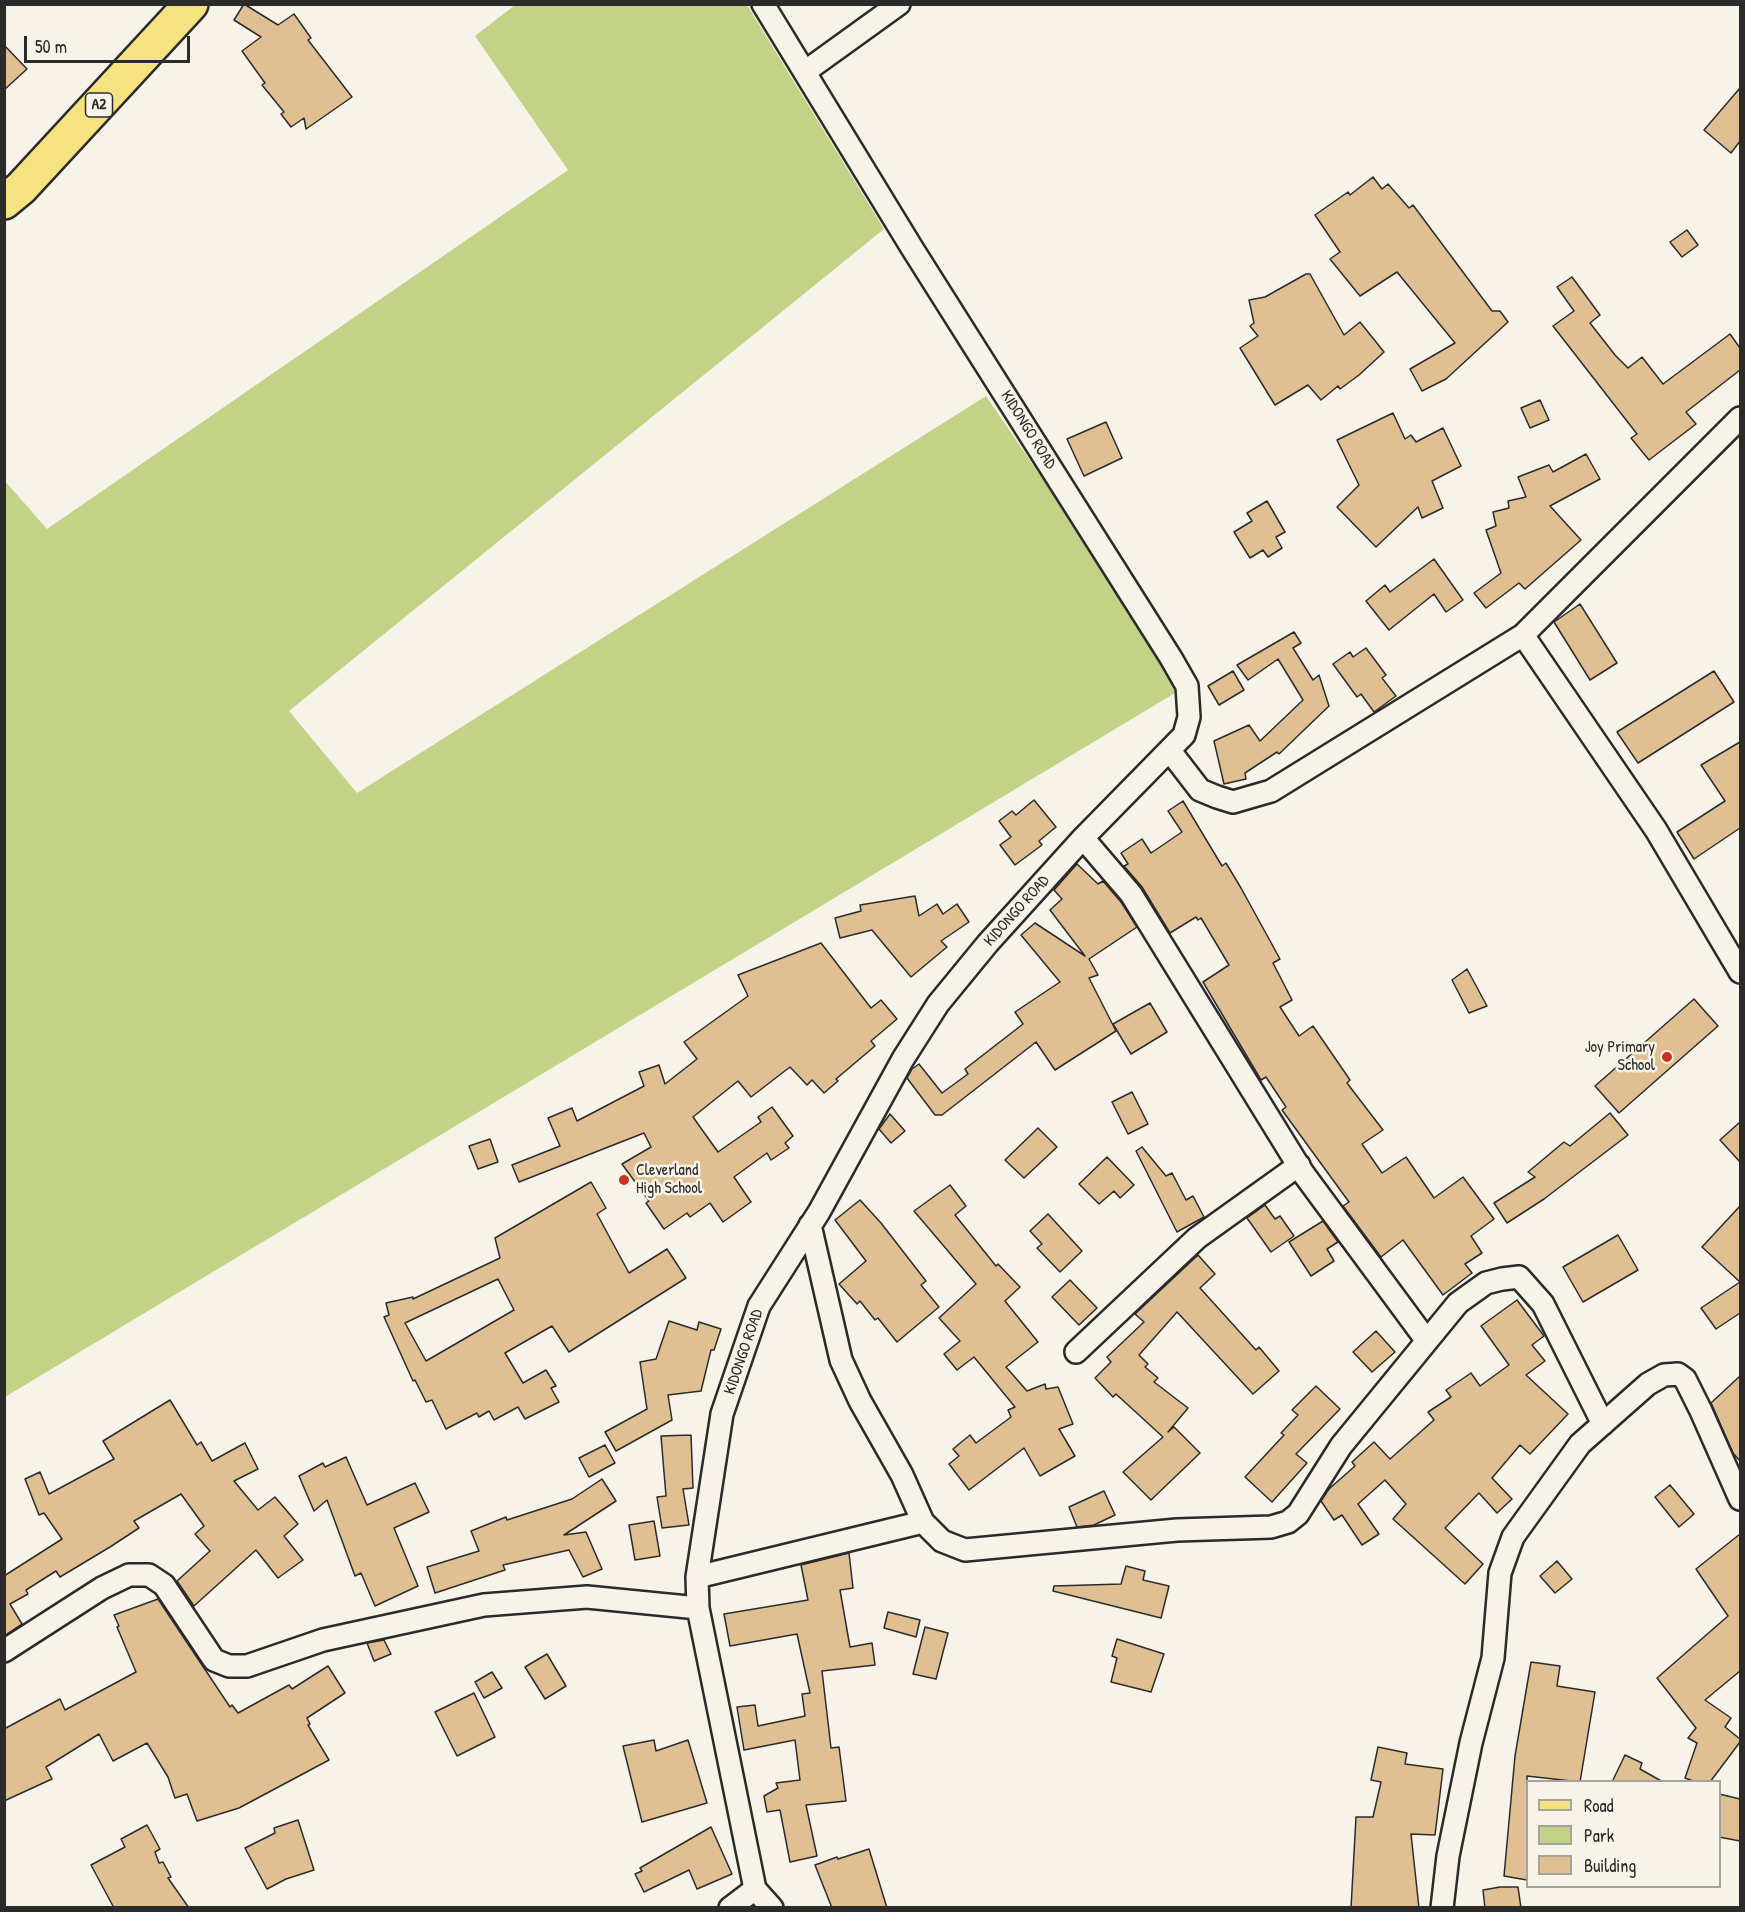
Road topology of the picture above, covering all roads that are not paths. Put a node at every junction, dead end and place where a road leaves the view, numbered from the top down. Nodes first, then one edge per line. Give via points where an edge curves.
1 (191, 4) edge
2 (763, 4) edge
3 (899, 4) edge
4 (806, 71) junction
5 (4, 202) edge
6 (1740, 418) edge
7 (1523, 635) junction
8 (1170, 751) junction
9 (1083, 838) junction
10 (1740, 972) edge
11 (1299, 1166) junction
12 (810, 1225) junction
13 (1427, 1341) junction
14 (1076, 1352) dead end
15 (1603, 1424) junction
16 (1740, 1499) edge
17 (923, 1522) junction
18 (697, 1577) junction
19 (698, 1608) junction
20 (4, 1651) edge
21 (755, 1889) junction
22 (730, 1908) edge
23 (772, 1908) edge
24 (1442, 1908) edge

1 - 5 main road, A2
2 - 4 street, KIDONGO ROAD
3 - 4 street
4 - 8 street, KIDONGO ROAD via 912,248 1187,686 1189,717 1184,735
6 - 7 street
7 - 8 street via 1271,791 1233,802 1200,790
7 - 10 street via 1656,830
8 - 9 street, KIDONGO ROAD
9 - 11 street via 1131,894
9 - 12 street, KIDONGO ROAD via 987,943 938,1004
11 - 13 street
11 - 14 street via 1197,1238
12 - 17 street via 841,1360
12 - 18 street, KIDONGO ROAD via 759,1306 722,1414
13 - 15 street via 1458,1303 1486,1283 1519,1277 1543,1304
13 - 17 street via 1341,1446 1298,1514 1288,1522 1271,1527 1177,1530 965,1550 942,1541
15 - 16 street via 1648,1384 1664,1375 1678,1374 1685,1379 1701,1411
15 - 24 street via 1580,1444 1513,1537 1500,1573 1493,1658 1448,1856
17 - 18 street
18 - 19 street, KIDONGO ROAD
19 - 20 street via 587,1596 484,1605 323,1640 247,1666 229,1666 214,1660 164,1585 149,1575 129,1575
19 - 21 street, KIDONGO ROAD
21 - 22 street
21 - 23 street

